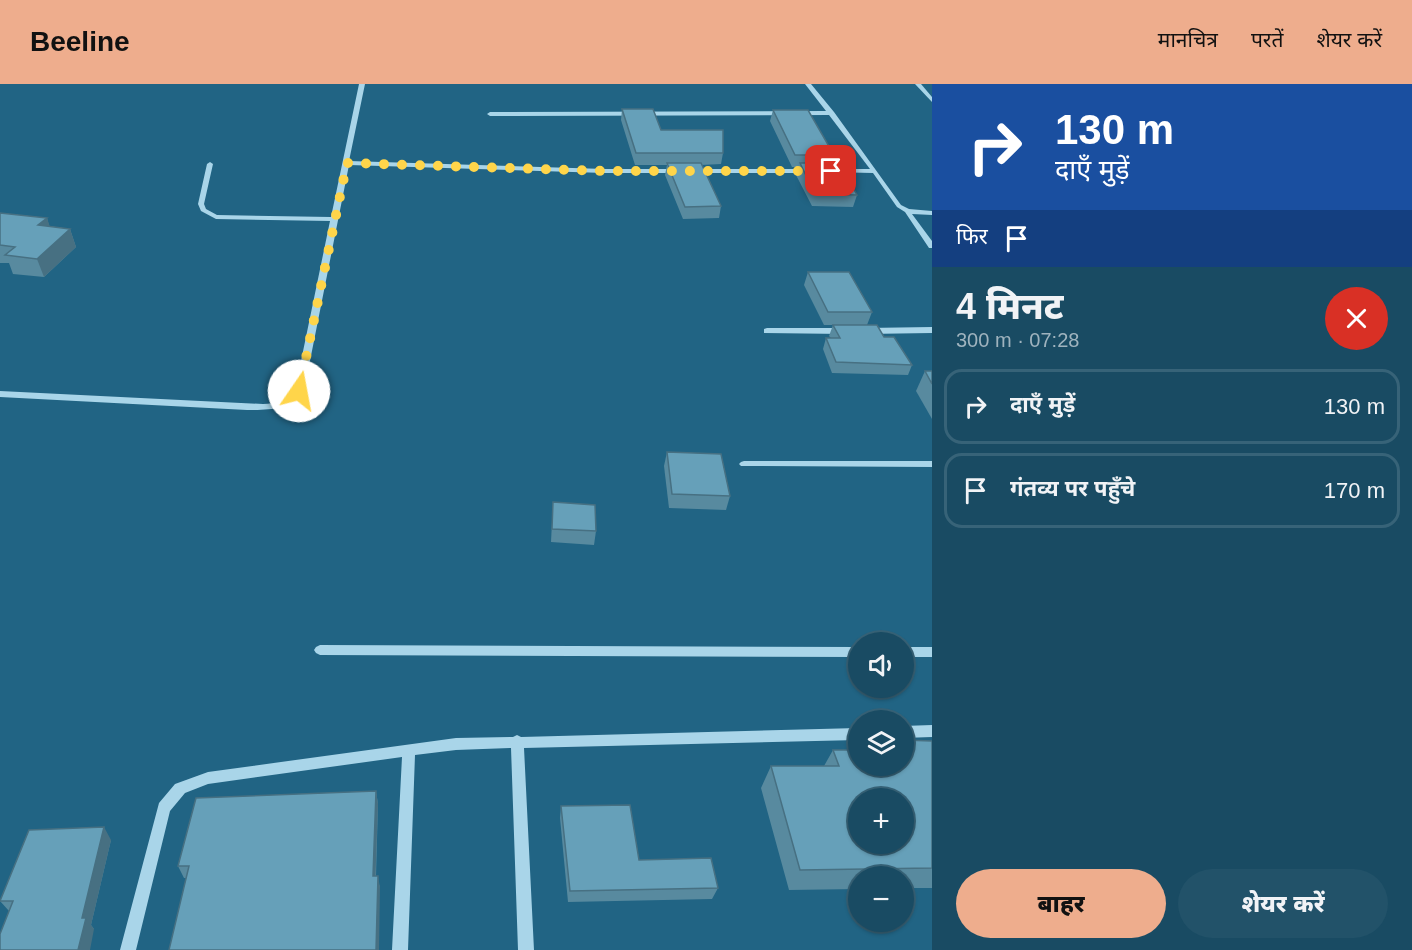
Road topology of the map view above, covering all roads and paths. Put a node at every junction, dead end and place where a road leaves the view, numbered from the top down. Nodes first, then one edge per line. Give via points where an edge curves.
1 (362, 84) edge
2 (808, 84) edge
3 (918, 84) edge
4 (932, 100) edge
5 (832, 113) junction
6 (490, 114) dead end
7 (347, 163) junction
8 (210, 164) dead end
9 (875, 171) junction
10 (907, 211) junction
11 (932, 213) edge
12 (335, 219) junction
13 (932, 246) edge
14 (932, 330) edge
15 (767, 331) dead end
16 (0, 394) edge
17 (744, 464) dead end
18 (932, 464) edge
19 (320, 650) dead end
20 (848, 652) edge
21 (914, 652) edge
22 (932, 652) edge
23 (932, 731) edge
24 (914, 732) edge
25 (848, 734) edge
26 (517, 741) junction
27 (409, 751) junction
28 (128, 950) edge
29 (400, 950) edge
30 (526, 950) edge

1 - 7 street
2 - 5 street
3 - 4 street
5 - 6 street
5 - 9 street
7 - 9 street via 605,171
7 - 12 street
8 - 12 street via 201,204 203,210 216,217
9 - 10 street via 899,206
10 - 11 street
10 - 13 street
12 - 16 street via 299,391 290,402 248,407
14 - 15 street
17 - 18 street
19 - 20 street
21 - 22 street
23 - 24 street
25 - 26 street
26 - 27 street
26 - 30 street
27 - 28 street via 208,778 180,788 164,808
27 - 29 street

